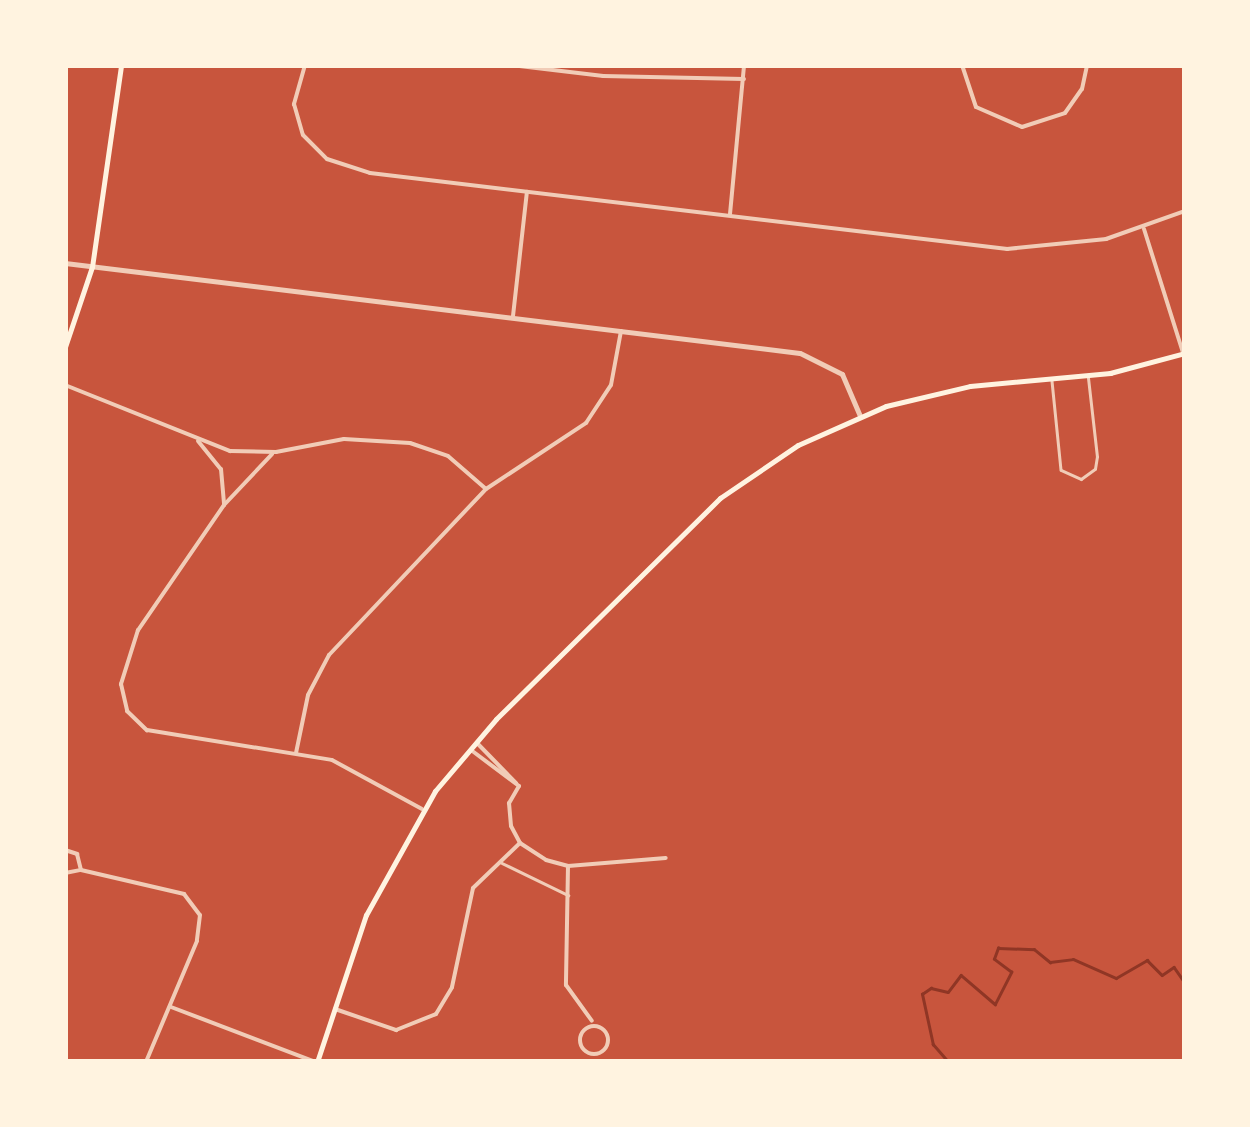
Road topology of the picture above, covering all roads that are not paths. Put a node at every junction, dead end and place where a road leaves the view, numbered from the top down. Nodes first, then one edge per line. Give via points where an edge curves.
1 (121, 65) edge
2 (305, 65) edge
3 (510, 65) edge
4 (744, 65) edge
5 (962, 65) edge
6 (1087, 65) edge
7 (744, 79) junction
8 (526, 192) junction
9 (1185, 211) edge
10 (730, 216) junction
11 (1144, 229) junction
12 (65, 263) edge
13 (92, 267) junction
14 (512, 318) junction
15 (620, 332) junction
16 (65, 347) edge
17 (1184, 353) edge
18 (1088, 376) junction
19 (1052, 380) junction
20 (65, 385) edge
21 (860, 416) junction
22 (198, 441) junction
23 (276, 452) junction
24 (486, 489) junction
25 (224, 505) junction
26 (474, 742) junction
27 (469, 748) junction
28 (296, 753) junction
29 (519, 786) junction
30 (422, 809) junction
31 (520, 843) junction
32 (65, 850) edge
33 (666, 858) dead end
34 (500, 861) junction
35 (568, 866) junction
36 (81, 870) junction
37 (65, 874) edge
38 (568, 894) junction
39 (171, 1007) junction
40 (334, 1009) junction
41 (592, 1021) junction
42 (592, 1054) junction
43 (146, 1062) edge
44 (317, 1062) edge
45 (592, 1062) edge

1 - 13 main road
2 - 8 street via 296,90 297,120 327,159 370,172
3 - 7 street via 603,76
4 - 7 street
5 - 6 street via 976,107 1022,127 1065,113 1082,88
7 - 10 street
8 - 10 street
8 - 14 street
9 - 11 street
10 - 11 street via 1026,249
11 - 17 street
12 - 13 street
13 - 14 street
13 - 16 main road
14 - 15 street
15 - 21 street via 814,356 842,374
15 - 24 street via 611,386 586,423
17 - 18 main road
18 - 19 main road
18 - 19 lane via 1097,457 1095,470 1080,479 1061,470
19 - 21 main road via 949,390
20 - 22 street
21 - 26 main road via 782,454 720,498
22 - 23 street
22 - 25 street via 221,469
23 - 24 street via 344,439 401,441 448,456
23 - 25 street via 256,465
24 - 28 street via 329,656 308,695
25 - 28 street via 138,630 121,684 123,702 147,730
26 - 27 main road
26 - 29 street
27 - 29 street
27 - 30 main road
28 - 30 street via 356,770
29 - 31 street via 508,810
30 - 40 main road via 374,896
31 - 34 street
31 - 35 street
32 - 36 street via 77,854
33 - 35 street
34 - 38 lane
34 - 40 street via 470,894 452,987 436,1014 403,1030
35 - 38 street
36 - 37 street
36 - 39 street via 192,899 200,932
38 - 41 street via 566,986
39 - 43 street
39 - 44 street
40 - 44 main road
41 - 42 street via 581,1040
41 - 42 street via 608,1044 602,1054
42 - 45 street

